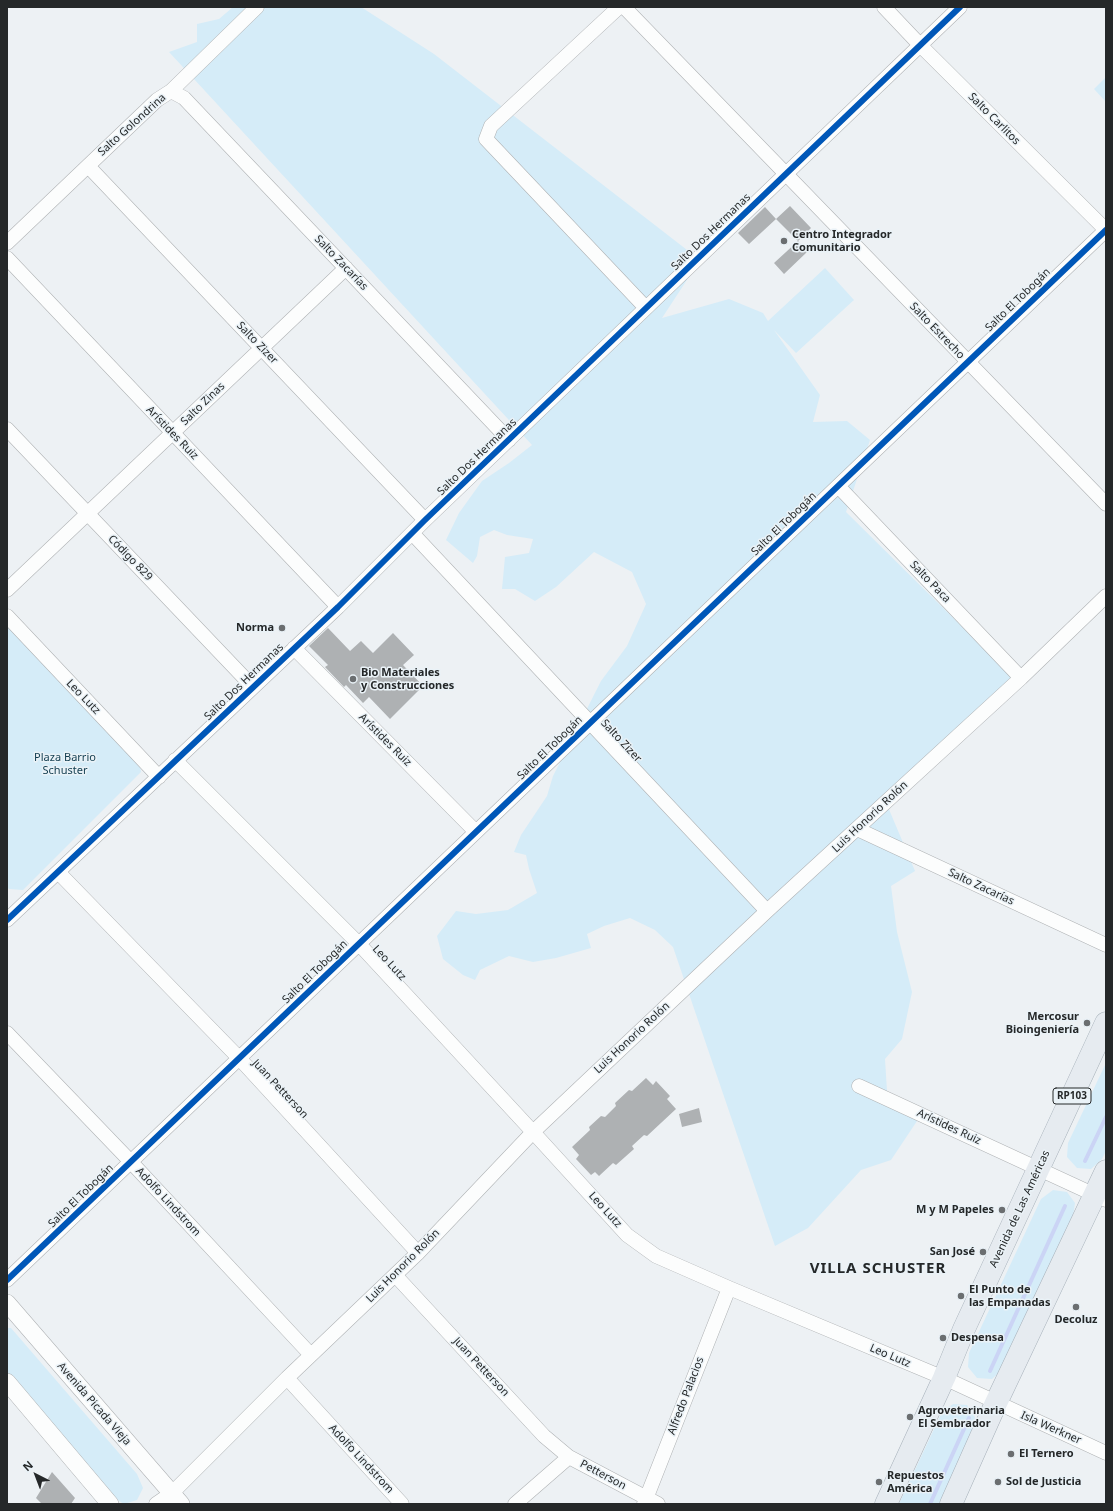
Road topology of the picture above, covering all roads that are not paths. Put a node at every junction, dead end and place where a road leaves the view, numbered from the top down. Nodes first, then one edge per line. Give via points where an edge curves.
1 (257, 7) edge
2 (619, 7) edge
3 (624, 7) edge
4 (884, 7) edge
5 (960, 7) edge
6 (920, 45) junction
7 (171, 91) junction
8 (88, 166) junction
9 (786, 174) junction
10 (1106, 230) edge
11 (7, 243) edge
12 (7, 258) edge
13 (346, 268) junction
14 (646, 308) junction
15 (262, 348) junction
16 (968, 362) junction
17 (7, 429) edge
18 (173, 433) junction
19 (509, 440) junction
20 (838, 486) junction
21 (1106, 504) edge
22 (87, 514) junction
23 (425, 520) junction
24 (412, 533) junction
25 (7, 590) edge
26 (1106, 596) edge
27 (338, 606) junction
28 (7, 616) edge
29 (294, 648) junction
30 (1021, 678) junction
31 (253, 687) junction
32 (590, 723) junction
33 (175, 760) junction
34 (159, 777) junction
35 (857, 829) junction
36 (476, 832) junction
37 (58, 872) junction
38 (767, 911) junction
39 (8, 918) edge
40 (358, 944) junction
41 (1106, 945) edge
42 (1106, 1023) edge
43 (7, 1033) edge
44 (239, 1058) junction
45 (859, 1086) dead end
46 (533, 1132) junction
47 (131, 1162) junction
48 (1039, 1169) junction
49 (1106, 1171) edge
50 (1100, 1198) edge
51 (418, 1253) junction
52 (395, 1275) junction
53 (7, 1280) edge
54 (729, 1288) junction
55 (7, 1303) edge
56 (311, 1355) junction
57 (287, 1378) junction
58 (944, 1378) junction
59 (7, 1382) edge
60 (996, 1403) junction
61 (1106, 1453) edge
62 (569, 1457) junction
63 (176, 1499) edge
64 (649, 1502) edge
65 (110, 1504) edge
66 (156, 1504) edge
67 (402, 1504) edge
68 (515, 1504) edge
69 (886, 1504) edge
70 (951, 1504) edge

1 - 7 street, Salto Golondrina
2 - 14 street via 491,126 486,139
3 - 9 street, Salto Estrecho
4 - 6 street, Salto Carlitos
5 - 6 street, Salto Dos Hermanas
6 - 9 street, Salto Dos Hermanas
6 - 10 street, Salto Carlitos
7 - 8 street, Salto Golondrina via 157,100
7 - 13 street, Salto Zacarías via 184,98
8 - 11 street, Salto Golondrina
8 - 15 street, Salto Zizer
9 - 14 street, Salto Dos Hermanas
9 - 16 street, Salto Estrecho
10 - 16 street, Salto El Tobogán
12 - 18 street, Arístides Ruiz
13 - 15 street, Salto Zinas
13 - 19 street, Salto Zacarías
14 - 19 street, Salto Dos Hermanas
15 - 18 street, Salto Zinas
15 - 23 street, Salto Zizer
16 - 20 street, Salto El Tobogán
16 - 21 street, Salto Estrecho
17 - 22 street, Código 829
18 - 22 street, Salto Zinas
18 - 27 street, Arístides Ruiz
19 - 23 street, Salto Dos Hermanas
20 - 30 street, Salto Paca
20 - 32 street, Salto El Tobogán
22 - 25 street, Salto Zinas
22 - 31 street, Código 829
23 - 24 street, Salto Dos Hermanas
24 - 27 street, Salto Dos Hermanas
24 - 32 street, Salto Zizer
26 - 30 street, Luis Honorio Rolón
27 - 29 street, Salto Dos Hermanas
28 - 34 street, Leo Lutz
29 - 31 street, Salto Dos Hermanas
29 - 36 street, Arístides Ruiz
30 - 35 street, Luis Honorio Rolón
31 - 33 street, Salto Dos Hermanas
32 - 36 street, Salto El Tobogán
32 - 38 street, Salto Zizer
33 - 34 street, Salto Dos Hermanas
33 - 40 street, Leo Lutz
34 - 37 street, Salto Dos Hermanas
35 - 38 street, Luis Honorio Rolón
35 - 41 street, Salto Zacarías
36 - 40 street, Salto El Tobogán
37 - 39 street, Salto Dos Hermanas
37 - 44 street, Juan Petterson
38 - 46 street, Luis Honorio Rolón
40 - 44 street, Salto El Tobogán
40 - 46 street, Leo Lutz
42 - 48 main road, Avenida de Las Américas / RP103
43 - 47 street, Adolfo Lindstrom
44 - 47 street, Salto El Tobogán
44 - 51 street, Juan Petterson
45 - 48 street, Arístides Ruiz
46 - 51 street, Luis Honorio Rolón
46 - 54 street, Leo Lutz via 627,1234 656,1256
47 - 53 street, Salto El Tobogán
47 - 56 street, Adolfo Lindstrom
48 - 50 street, Arístides Ruiz
48 - 58 main road, Avenida de Las Américas / RP103 via 964,1329
49 - 50 main road
50 - 60 main road
51 - 52 street, Luis Honorio Rolón
52 - 56 street, Luis Honorio Rolón
52 - 62 street, Juan Petterson via 544,1436
54 - 58 street, Leo Lutz
54 - 64 street, Alfredo Palacios
55 - 63 street, Avenida Picada Vieja
56 - 57 street, Luis Honorio Rolón
57 - 63 street, Luis Honorio Rolón
57 - 67 street, Adolfo Lindstrom
58 - 60 street, Leo Lutz
58 - 69 main road, Avenida de Las Américas / RP103
59 - 65 street
60 - 61 street, Isla Werkner
60 - 70 main road
62 - 64 street, Petterson
62 - 68 street
63 - 66 street, Luis Honorio Rolón

